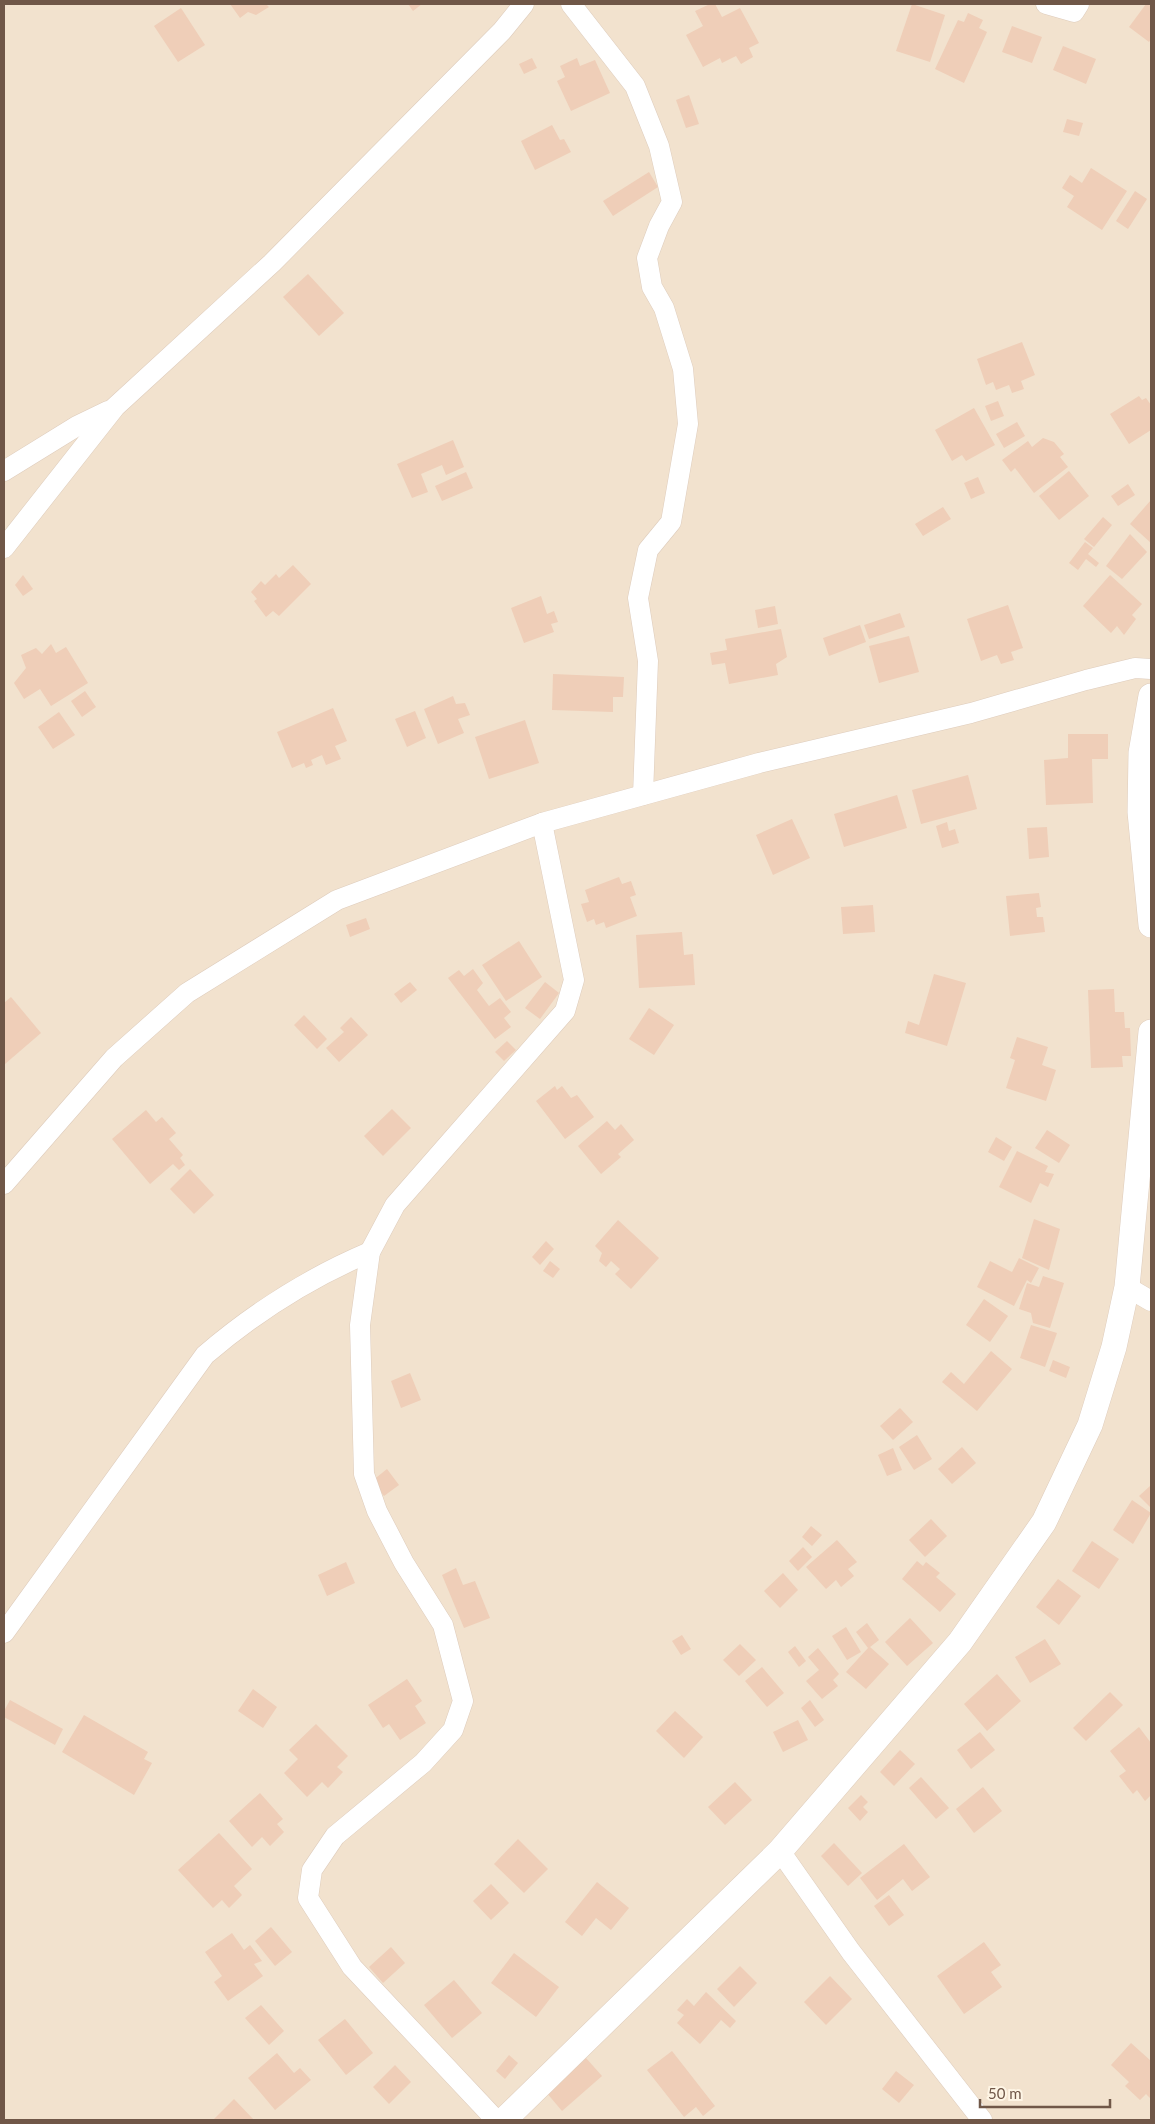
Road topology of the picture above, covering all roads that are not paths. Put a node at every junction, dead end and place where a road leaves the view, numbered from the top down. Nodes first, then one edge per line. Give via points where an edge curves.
1 (524, 4) edge
2 (571, 4) edge
3 (1046, 4) edge
4 (1079, 4) edge
5 (114, 408) junction
6 (4, 471) edge
7 (4, 548) edge
8 (1151, 668) edge
9 (1151, 696) edge
10 (643, 795) junction
11 (542, 823) junction
12 (1151, 925) edge
13 (1151, 1032) edge
14 (4, 1184) edge
15 (370, 1252) junction
16 (1127, 1287) junction
17 (1151, 1301) edge
18 (4, 1633) edge
19 (780, 1851) junction
20 (496, 2120) edge
21 (504, 2120) edge
22 (982, 2120) edge

1 - 5 street via 502,31 272,263
2 - 10 street via 635,86 659,146 672,202 647,258 652,287 664,308 683,368 688,424 672,522 648,550 638,598 648,661
3 - 4 street via 1074,12
5 - 6 street via 77,426
5 - 7 street
8 - 10 street via 1135,668 1086,680 970,713 759,763
9 - 12 street via 1142,753 1140,812
10 - 11 street
11 - 14 street via 337,900 188,993 114,1058
11 - 15 street via 574,980 565,1011 395,1205
13 - 16 street
15 - 18 street via 334,1267 236,1329 205,1355
15 - 20 street via 360,1325 364,1474 377,1511 404,1563 443,1625 463,1701 453,1730 423,1764 335,1836 312,1870 308,1898 352,1967
16 - 17 street
16 - 19 street via 1114,1347 1090,1425 1044,1522 960,1642
19 - 21 street
19 - 22 street via 851,1952

